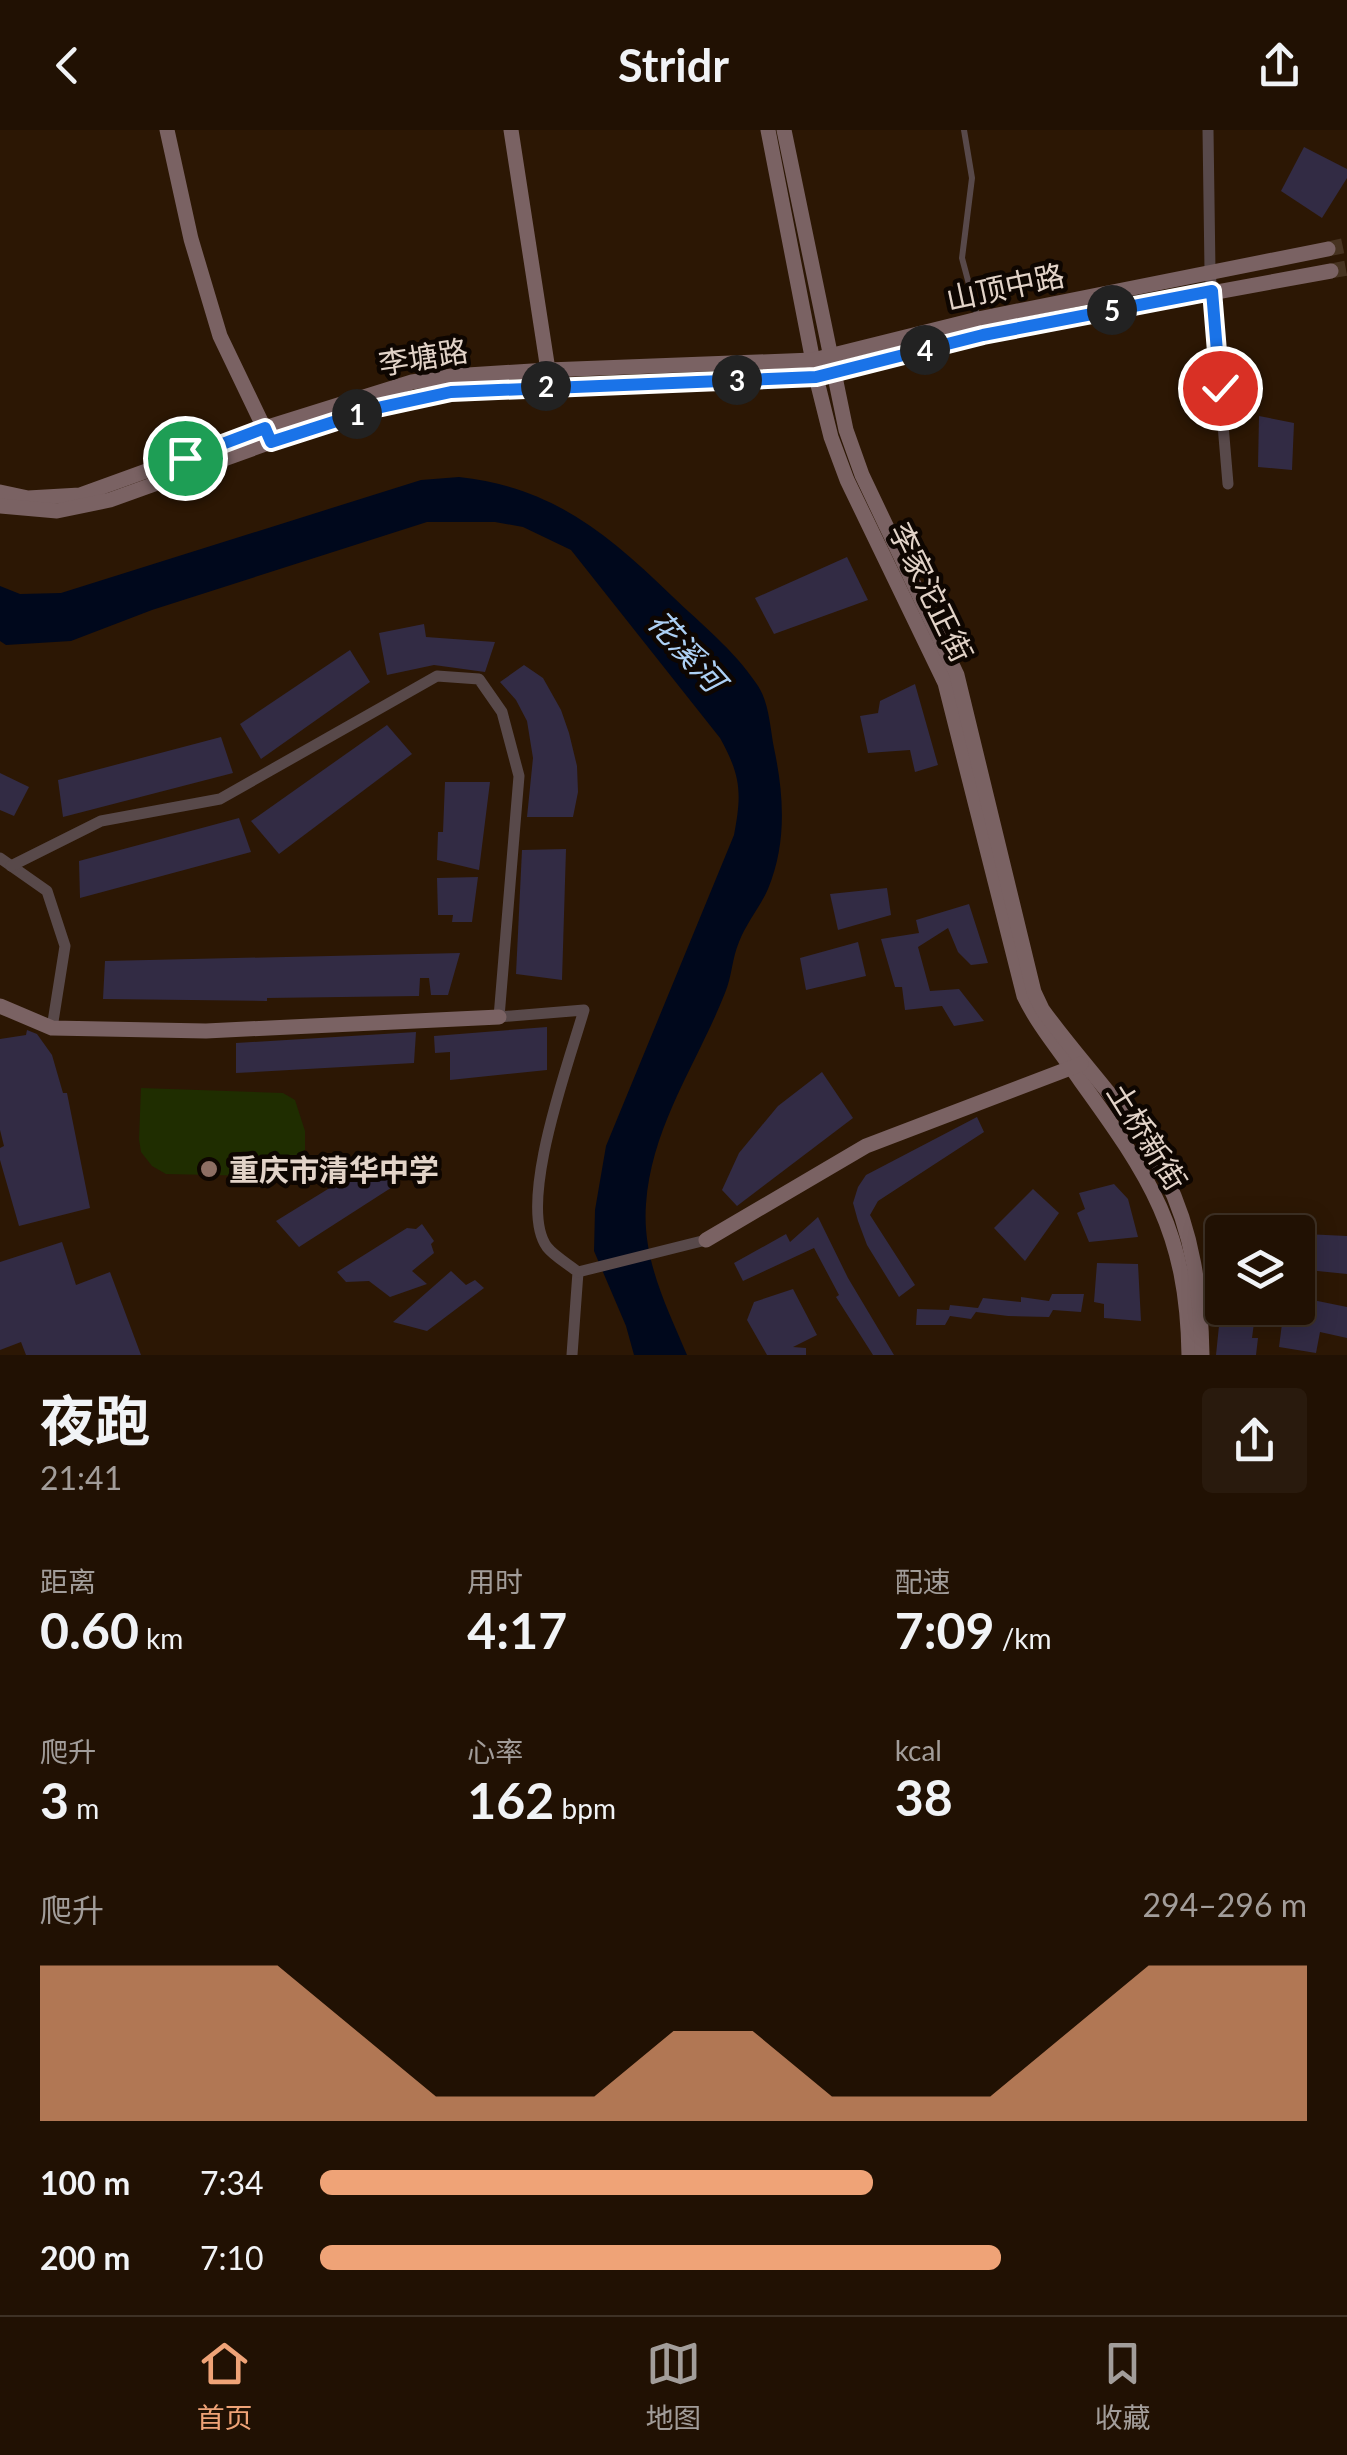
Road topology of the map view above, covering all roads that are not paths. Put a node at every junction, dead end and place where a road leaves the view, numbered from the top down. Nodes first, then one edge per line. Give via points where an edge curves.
1 (167, 130) edge
2 (511, 130) edge
3 (768, 130) edge
4 (784, 130) edge
5 (964, 130) edge
6 (1208, 130) edge
7 (1328, 249) tunnel mouth
8 (1210, 271) junction
9 (1331, 271) tunnel mouth
10 (1212, 291) junction
11 (978, 319) junction
12 (823, 367) junction
13 (548, 370) junction
14 (268, 435) junction
15 (1228, 484) dead end
16 (0, 492) edge
17 (0, 506) edge
18 (6, 862) edge
19 (0, 1006) edge
20 (499, 1016) junction
21 (52, 1028) junction
22 (1078, 1065) junction
23 (706, 1240) joint
24 (578, 1272) junction
25 (572, 1355) edge
26 (1189, 1355) edge
27 (1202, 1355) edge

1 - 14 main road via 220,336
2 - 13 main road
3 - 12 main road, 李家沱正街
4 - 12 main road, 李家沱正街
5 - 11 lane via 972,178 962,258
6 - 8 street
7 - 8 main road, 山顶中路
8 - 10 street
8 - 11 main road, 山顶中路
9 - 10 main road, 山顶中路
10 - 12 main road, 山顶中路
10 - 15 street
11 - 12 main road, 山顶中路
12 - 13 main road, 李塘路
12 - 14 main road, 李塘路 via 451,392
12 - 22 main road, 李家沱正街 via 839,462 945,684 1024,996
13 - 14 main road, 李塘路 via 412,382
14 - 16 main road, 李塘路 via 80,495
14 - 17 main road, 李塘路 via 110,500 30,510
18 - 20 street via 101,822 220,799 437,676 479,678 502,712 519,776
18 - 21 street via 48,891 64,946
19 - 21 main road
20 - 21 main road via 206,1030
20 - 24 street via 584,1010 535,1198 545,1246
22 - 23 main road via 866,1146
22 - 26 main road, 土桥新街 via 1160,1204 1181,1270
22 - 27 main road, 土桥新街 via 1156,1160 1175,1198 1195,1266
23 - 24 street
24 - 25 street

